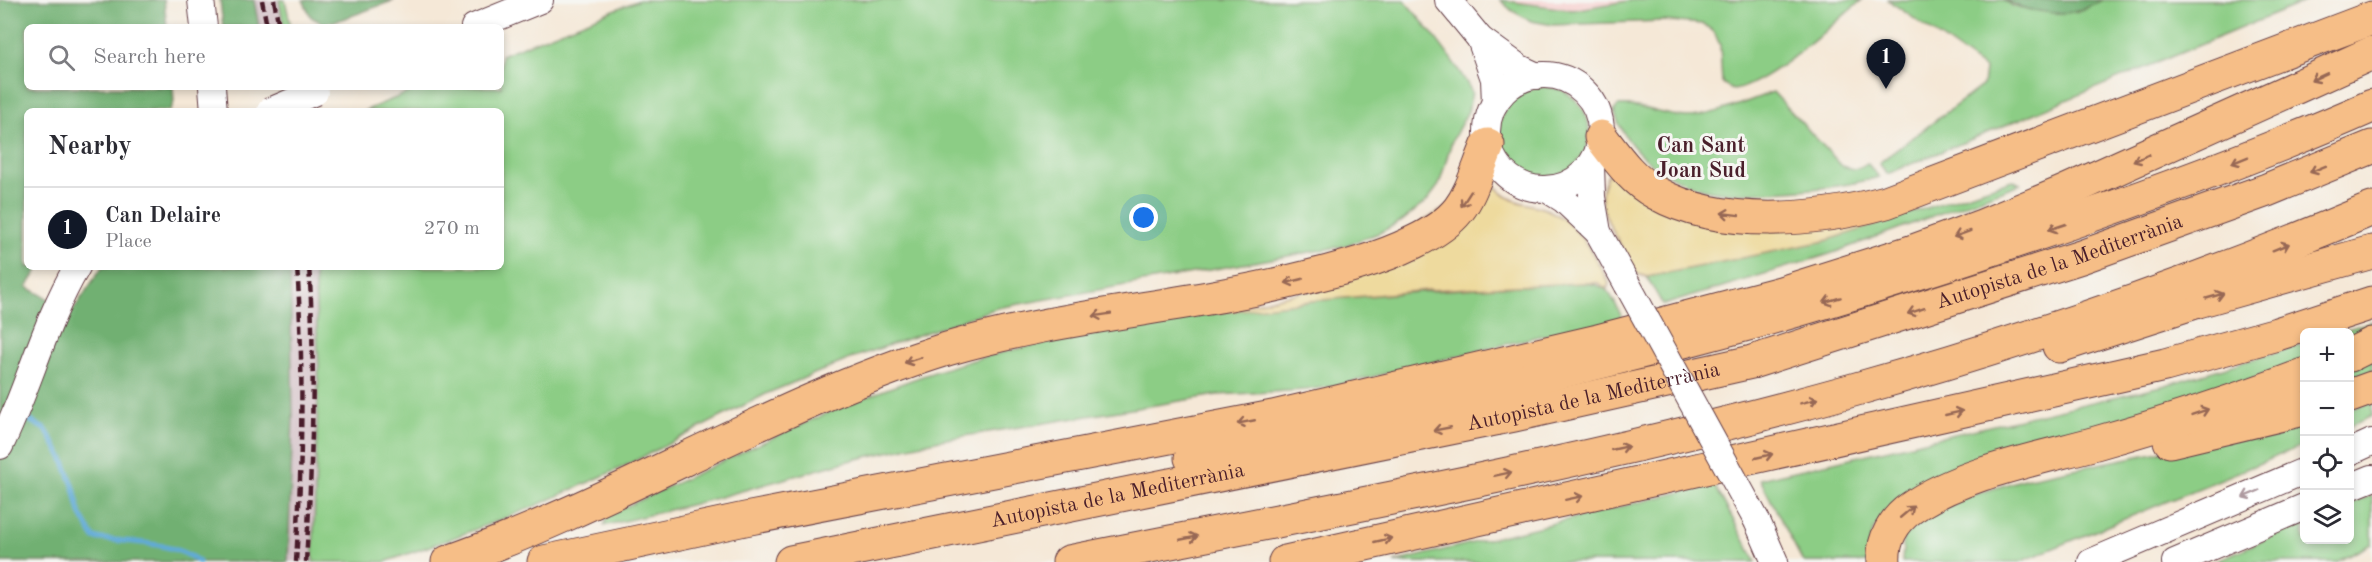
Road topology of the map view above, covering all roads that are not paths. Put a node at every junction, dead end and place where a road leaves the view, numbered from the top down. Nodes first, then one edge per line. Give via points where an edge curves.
1 (201, 0) edge
2 (540, 0) edge
3 (1448, 0) edge
4 (2363, 0) edge
5 (2372, 18) edge
6 (204, 24) edge
7 (481, 24) edge
8 (1480, 39) junction
9 (2372, 53) edge
10 (1537, 76) junction
11 (212, 90) edge
12 (322, 90) edge
13 (1495, 103) junction
14 (2372, 106) edge
15 (214, 108) edge
16 (277, 108) edge
17 (1488, 146) junction
18 (2372, 147) edge
19 (1596, 151) junction
20 (1548, 190) junction
21 (2372, 209) edge
22 (1788, 217) junction
23 (1598, 232) junction
24 (2372, 252) edge
25 (75, 270) edge
26 (2372, 303) edge
27 (2372, 344) edge
28 (2354, 352) edge
29 (2300, 376) edge
30 (1858, 388) junction
31 (2372, 388) edge
32 (2354, 394) edge
33 (2300, 410) edge
34 (2372, 442) edge
35 (0, 446) edge
36 (2354, 450) edge
37 (2300, 473) edge
38 (1983, 475) junction
39 (2372, 478) edge
40 (2354, 485) edge
41 (2300, 509) edge
42 (1766, 541) edge
43 (870, 546) junction
44 (448, 562) edge
45 (544, 562) edge
46 (791, 562) edge
47 (1070, 562) edge
48 (1285, 562) edge
49 (1788, 562) edge
50 (1884, 562) edge
51 (2091, 562) edge
52 (2175, 562) edge

1 - 6 street
2 - 7 street
3 - 8 street
4 - 22 highway via 1882,193
5 - 22 highway via 1886,202 1824,216
8 - 10 street
8 - 13 street via 1494,79
9 -> 45 highway via 1982,226 1901,256 1724,309 1273,417 768,514
10 - 13 street via 1516,82
10 - 19 street via 1564,79 1584,91 1598,113
11 - 15 street
12 - 16 street, bridge
13 - 17 street via 1488,120
14 -> 43 highway via 2122,205 1796,310 1566,370 1180,461
17 - 20 street via 1495,163 1508,177 1530,188
17 -> 44 highway via 1472,190 1456,214 1429,234 1390,253 1275,286 1035,327 900,364 746,430 564,517
18 -> 43 highway, Autopista de la Mediterrània via 2267,190 2081,257 1752,362 1514,415
19 - 20 street via 1572,182
22 -> 19 highway via 1726,214 1677,203 1655,193 1621,163
19 - 23 street via 1592,197
20 - 23 street
30 -> 21 highway via 2167,290
23 - 42 street, bridge
30 -> 24 highway via 2059,346
25 - 35 street via 45,330
48 -> 26 highway via 2165,365
27 - 28 highway
38 -> 29 highway via 2185,417
47 -> 30 highway via 1528,469
31 - 32 highway
33 - 38 highway via 2204,435
34 - 36 street
37 -> 51 street
50 -> 38 highway via 1889,533 1910,508 1941,490
39 - 40 street
41 - 52 street
42 - 49 street
43 - 46 highway, Autopista de la Mediterrània

